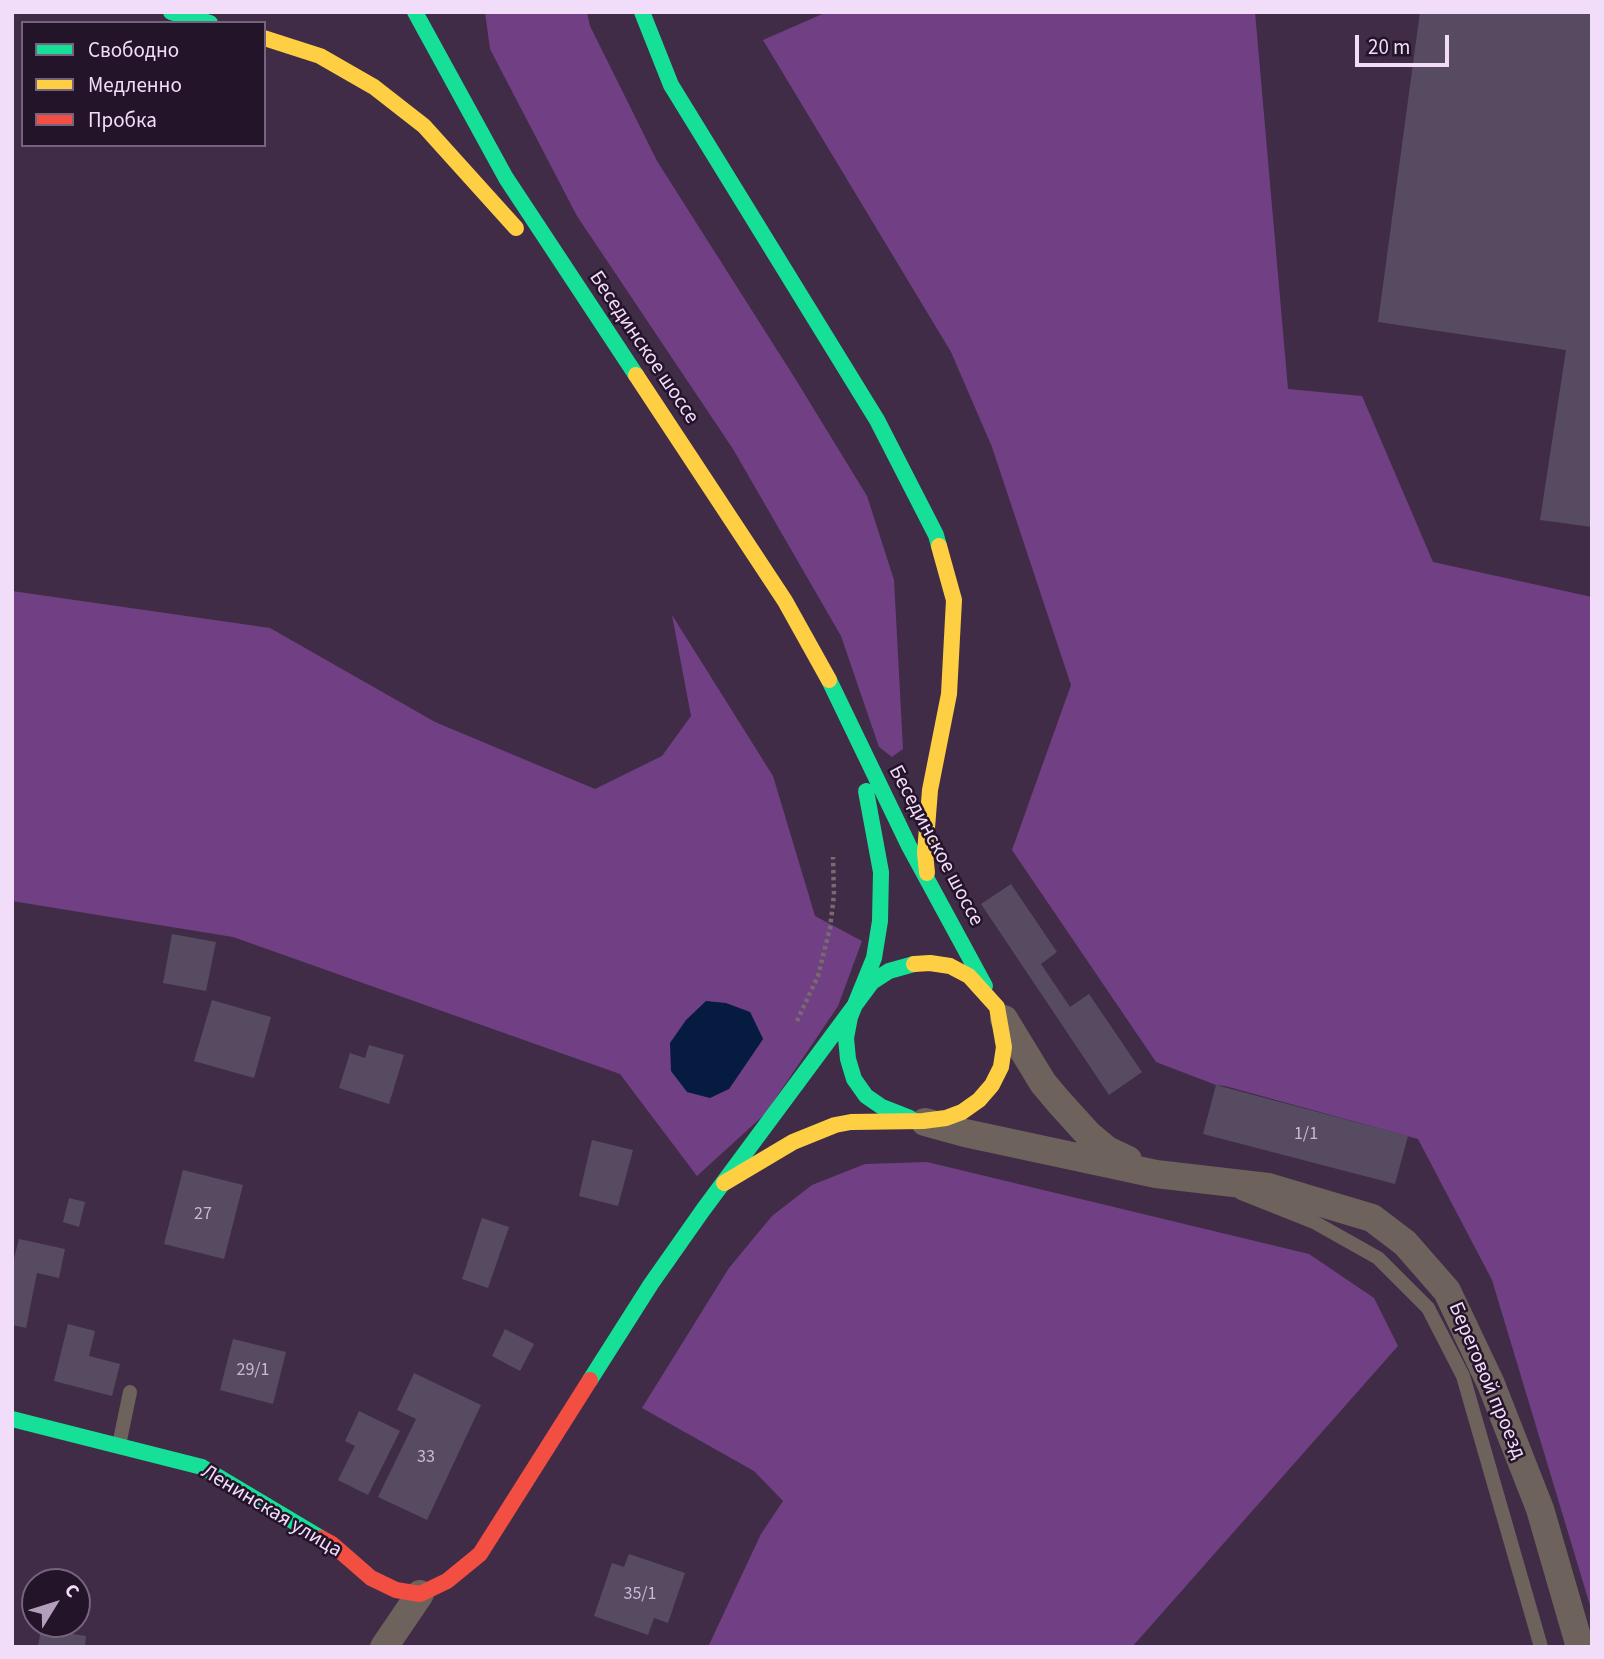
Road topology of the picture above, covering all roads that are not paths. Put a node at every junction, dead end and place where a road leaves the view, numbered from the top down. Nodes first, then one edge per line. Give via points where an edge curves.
1 (171, 12) edge
2 (415, 12) edge
3 (642, 12) edge
4 (203, 21) edge
5 (266, 39) edge
6 (608, 335) junction
7 (838, 704) junction
8 (928, 882) junction
9 (858, 998) junction
10 (997, 1007) junction
11 (923, 1121) junction
12 (1156, 1174) junction
13 (1214, 1182) junction
14 (724, 1183) junction
15 (130, 1392) dead end
16 (12, 1419) edge
17 (118, 1446) junction
18 (420, 1594) junction
19 (384, 1647) edge
20 (1541, 1647) edge
21 (1580, 1647) edge

1 - 4 street
2 - 6 street, Бесединское шоссе via 506,178
3 - 8 street via 671,85 877,420 936,535 954,600 948,694 930,790 925,853
5 - 6 street via 320,57 384,94 424,126
6 - 7 street, Бесединское шоссе via 785,601
7 - 8 street, Бесединское шоссе
7 - 9 street, Бесединское шоссе via 868,796 881,872 878,940
8 - 10 street, Бесединское шоссе
9 - 10 street via 889,971 930,963 969,976
9 - 11 street via 846,1038 855,1079 866,1096 882,1107
9 - 14 street
10 - 11 street via 1004,1046 992,1085 962,1112
10 - 12 street via 1043,1083 1088,1134 1107,1150
11 - 12 street
11 - 14 street via 835,1125 793,1142
12 - 13 street, Береговой проезд
13 - 20 lane via 1314,1222 1378,1258 1428,1308 1463,1377
13 - 21 street, Береговой проезд via 1268,1186 1372,1219 1405,1242 1447,1291 1491,1384 1540,1509
14 - 18 street via 651,1284 480,1553 447,1581
15 - 17 lane
16 - 17 street, Ленинская улица
17 - 18 street, Ленинская улица via 202,1467 332,1544 371,1578 396,1590
18 - 19 street

